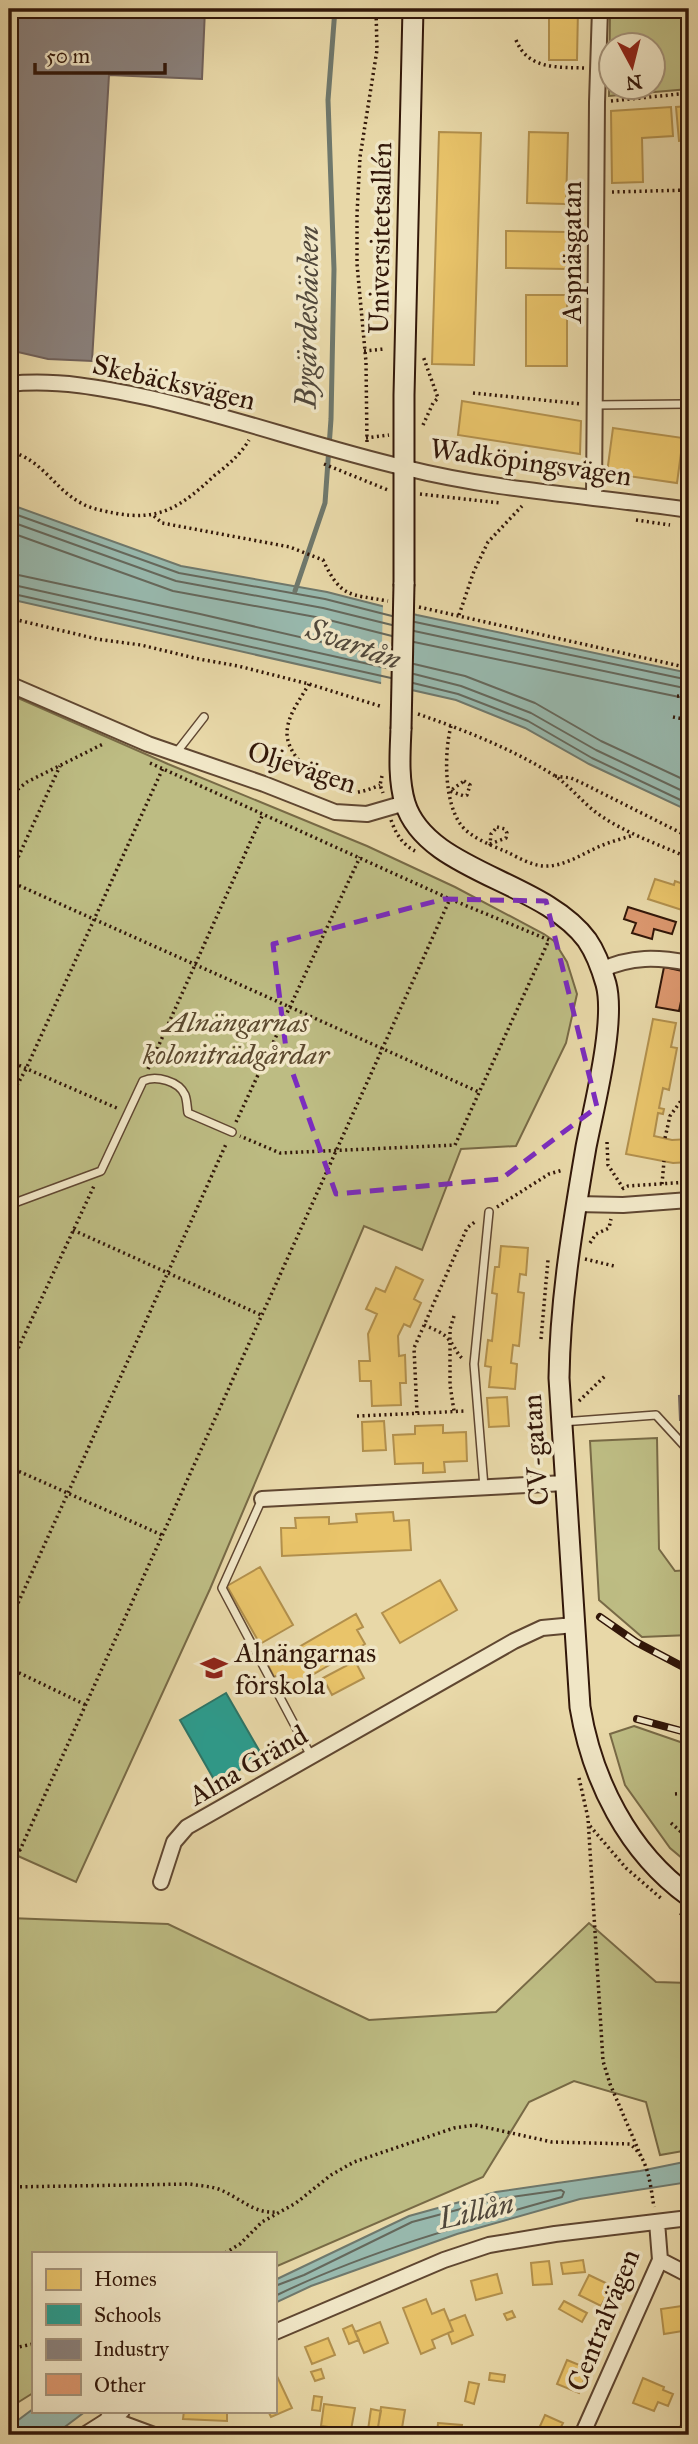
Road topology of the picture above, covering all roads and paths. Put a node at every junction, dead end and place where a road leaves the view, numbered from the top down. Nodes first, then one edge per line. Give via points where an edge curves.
1 (376, 9) edge
2 (413, 9) edge
3 (600, 9) edge
4 (599, 32) edge
5 (516, 40) dead end
6 (596, 68) edge
7 (689, 93) edge
8 (666, 95) edge
9 (597, 102) edge
10 (689, 190) edge
11 (596, 193) junction
12 (384, 349) dead end
13 (364, 351) junction
14 (9, 384) edge
15 (473, 393) dead end
16 (687, 404) dead end
17 (594, 405) junction
18 (366, 438) dead end
19 (248, 442) dead end
20 (9, 451) edge
21 (367, 457) joint
22 (404, 468) junction
23 (337, 469) dead end
24 (384, 489) dead end
25 (594, 496) junction
26 (522, 506) dead end
27 (689, 510) edge
28 (154, 516) junction
29 (397, 603) dead end
30 (410, 606) dead end
31 (459, 615) junction
32 (9, 618) edge
33 (689, 668) edge
34 (9, 684) edge
35 (309, 684) junction
36 (677, 696) dead end
37 (689, 697) edge
38 (391, 708) dead end
39 (417, 714) dead end
40 (204, 717) dead end
41 (673, 717) dead end
42 (689, 720) edge
43 (451, 726) junction
44 (92, 738) dead end
45 (106, 741) junction
46 (114, 747) dead end
47 (176, 754) junction
48 (143, 759) dead end
49 (61, 764) junction
50 (163, 768) junction
51 (554, 776) junction
52 (380, 785) dead end
53 (450, 791) junction
54 (9, 796) edge
55 (405, 803) junction
56 (263, 814) junction
57 (392, 823) dead end
58 (636, 835) junction
59 (689, 837) edge
60 (490, 844) junction
61 (418, 853) dead end
62 (360, 857) junction
63 (689, 858) edge
64 (9, 879) edge
65 (450, 899) junction
66 (94, 920) junction
67 (689, 963) edge
68 (195, 965) junction
69 (601, 970) junction
70 (290, 1007) junction
71 (382, 1049) junction
72 (9, 1061) edge
73 (689, 1063) edge
74 (26, 1069) junction
75 (143, 1081) junction
76 (479, 1092) junction
77 (683, 1098) junction
78 (9, 1100) edge
79 (689, 1102) edge
80 (128, 1113) junction
81 (232, 1132) junction
82 (665, 1138) dead end
83 (608, 1139) dead end
84 (335, 1151) junction
85 (664, 1161) dead end
86 (564, 1170) dead end
87 (101, 1171) junction
88 (689, 1182) edge
89 (662, 1184) junction
90 (689, 1199) edge
91 (576, 1204) junction
92 (9, 1205) edge
93 (489, 1212) junction
94 (610, 1223) dead end
95 (72, 1230) junction
96 (614, 1266) dead end
97 (167, 1273) junction
98 (261, 1315) junction
99 (454, 1316) dead end
100 (424, 1325) junction
101 (450, 1340) junction
102 (474, 1364) junction
103 (9, 1368) edge
104 (605, 1376) dead end
105 (454, 1411) junction
106 (479, 1411) junction
107 (417, 1413) junction
108 (357, 1416) dead end
109 (562, 1422) junction
110 (689, 1451) edge
111 (9, 1467) edge
112 (565, 1483) junction
113 (484, 1487) junction
114 (67, 1493) junction
115 (261, 1499) joint
116 (162, 1535) junction
117 (9, 1622) edge
118 (574, 1625) junction
119 (9, 1668) edge
120 (86, 1705) junction
121 (312, 1756) junction
122 (689, 1793) edge
123 (675, 1794) dead end
124 (671, 1823) dead end
125 (689, 1839) edge
126 (9, 1845) edge
127 (161, 1882) dead end
128 (689, 1896) edge
129 (610, 2084) dead end
130 (641, 2155) junction
131 (9, 2187) edge
132 (653, 2198) dead end
133 (278, 2211) junction
134 (689, 2218) edge
135 (657, 2222) junction
136 (227, 2252) edge
137 (660, 2260) junction
138 (689, 2274) edge
139 (276, 2332) edge
140 (32, 2344) edge
141 (9, 2349) edge
142 (120, 2412) edge
143 (108, 2418) junction
144 (84, 2435) edge
145 (154, 2435) edge
146 (582, 2435) edge

1 - 13 path via 377,50 356,214
2 - 22 street, Universitetsallén
3 - 4 street, Aspnäsgatan
5 - 6 path via 529,57 546,67
7 - 8 path
9 - 11 street, Aspnäsgatan
10 - 11 path
11 - 17 street, Aspnäsgatan
12 - 13 path
13 - 18 path
14 - 21 street, Skebäcksvägen via 98,387
15 - 17 path
16 - 17 lane
17 - 25 street, Aspnäsgatan
19 - 28 path via 197,492
20 - 28 path via 36,463 83,505 130,516
21 - 22 street, Wadköpingsvägen
22 - 25 street, Wadköpingsvägen
22 - 55 street, Universitetsallén, bridge via 400,768
23 - 24 path
25 - 27 street, Wadköpingsvägen
26 - 31 path via 488,542
28 - 29 path via 162,523 290,547 323,559 334,583 348,594
30 - 31 path
31 - 33 path
32 - 35 path
34 - 47 street, Oljevägen
35 - 38 path
35 - 52 path via 290,715 287,732 298,759 344,791 366,791
36 - 37 path
39 - 43 path
40 - 47 lane
41 - 42 path
43 - 51 path
43 - 53 path via 446,743
44 - 45 path
45 - 46 path
45 - 49 path
47 - 55 street, Oljevägen via 335,812 367,814
48 - 50 path
49 - 54 path
49 - 64 path
50 - 56 path
50 - 66 path
51 - 58 path via 600,815
51 - 59 path via 571,778
53 - 53 path via 464,796 470,785 464,781
53 - 60 path via 452,810 463,827
55 - 69 street via 419,831 432,843 554,909 573,925 588,941
56 - 62 path
56 - 68 path
57 - 61 path via 406,846
58 - 60 path via 545,866
58 - 63 path
60 - 60 path via 506,838 505,829 493,829
62 - 65 path
62 - 70 path
64 - 66 path
65 - 71 path
65 - 76 path via 549,940
66 - 68 path
66 - 74 path
67 - 69 street via 639,958
68 - 70 path
68 - 75 path
69 - 91 street, CV-gatan via 608,995 608,1024
70 - 71 path
70 - 81 path
71 - 76 path
71 - 84 path
72 - 74 path
73 - 77 path
74 - 78 path
74 - 80 path
75 - 80 lane
75 - 81 lane via 150,1078 170,1083 184,1094 188,1113
76 - 84 path via 455,1145
77 - 79 path
77 - 82 path via 670,1116
80 - 87 lane
81 - 84 path via 280,1153
81 - 97 path
83 - 89 path via 608,1165 623,1188
84 - 98 path
85 - 89 path
86 - 93 path via 549,1174
87 - 92 lane
87 - 95 path
88 - 89 path
90 - 91 street
91 - 109 street, CV-gatan via 559,1339
93 - 100 path via 467,1228
93 - 102 lane
94 - 96 path via 593,1237 588,1256
95 - 97 path
95 - 103 path
97 - 98 path
97 - 114 path
98 - 116 path
99 - 101 path
100 - 101 path
100 - 107 path via 414,1348
101 - 102 path via 457,1354
101 - 105 path
102 - 106 lane
104 - 109 path
105 - 106 path
105 - 107 path
106 - 113 lane
107 - 108 path
109 - 110 lane via 656,1415
109 - 112 street, CV-gatan
111 - 114 path
112 - 113 street
112 - 118 street, CV-gatan
113 - 115 street
114 - 116 path
114 - 117 path
115 - 121 lane via 222,1588
116 - 120 path
118 - 121 street, Alna Gränd via 542,1628 514,1641
118 - 128 street, CV-gatan via 580,1707 596,1769 642,1850
119 - 120 path
120 - 126 path via 20,1850
121 - 127 street, Alna Gränd via 187,1827 174,1842
122 - 123 path
124 - 125 path
129 - 130 path
130 - 132 path
130 - 133 path via 629,2144 552,2142 466,2125 354,2162
131 - 133 path via 190,2185 224,2191 263,2211
133 - 136 path
134 - 135 street
135 - 137 street, Centralvägen
135 - 139 street via 489,2245
137 - 138 street
137 - 146 street, Centralvägen
140 - 141 path
142 - 143 street
143 - 144 street
143 - 145 street

